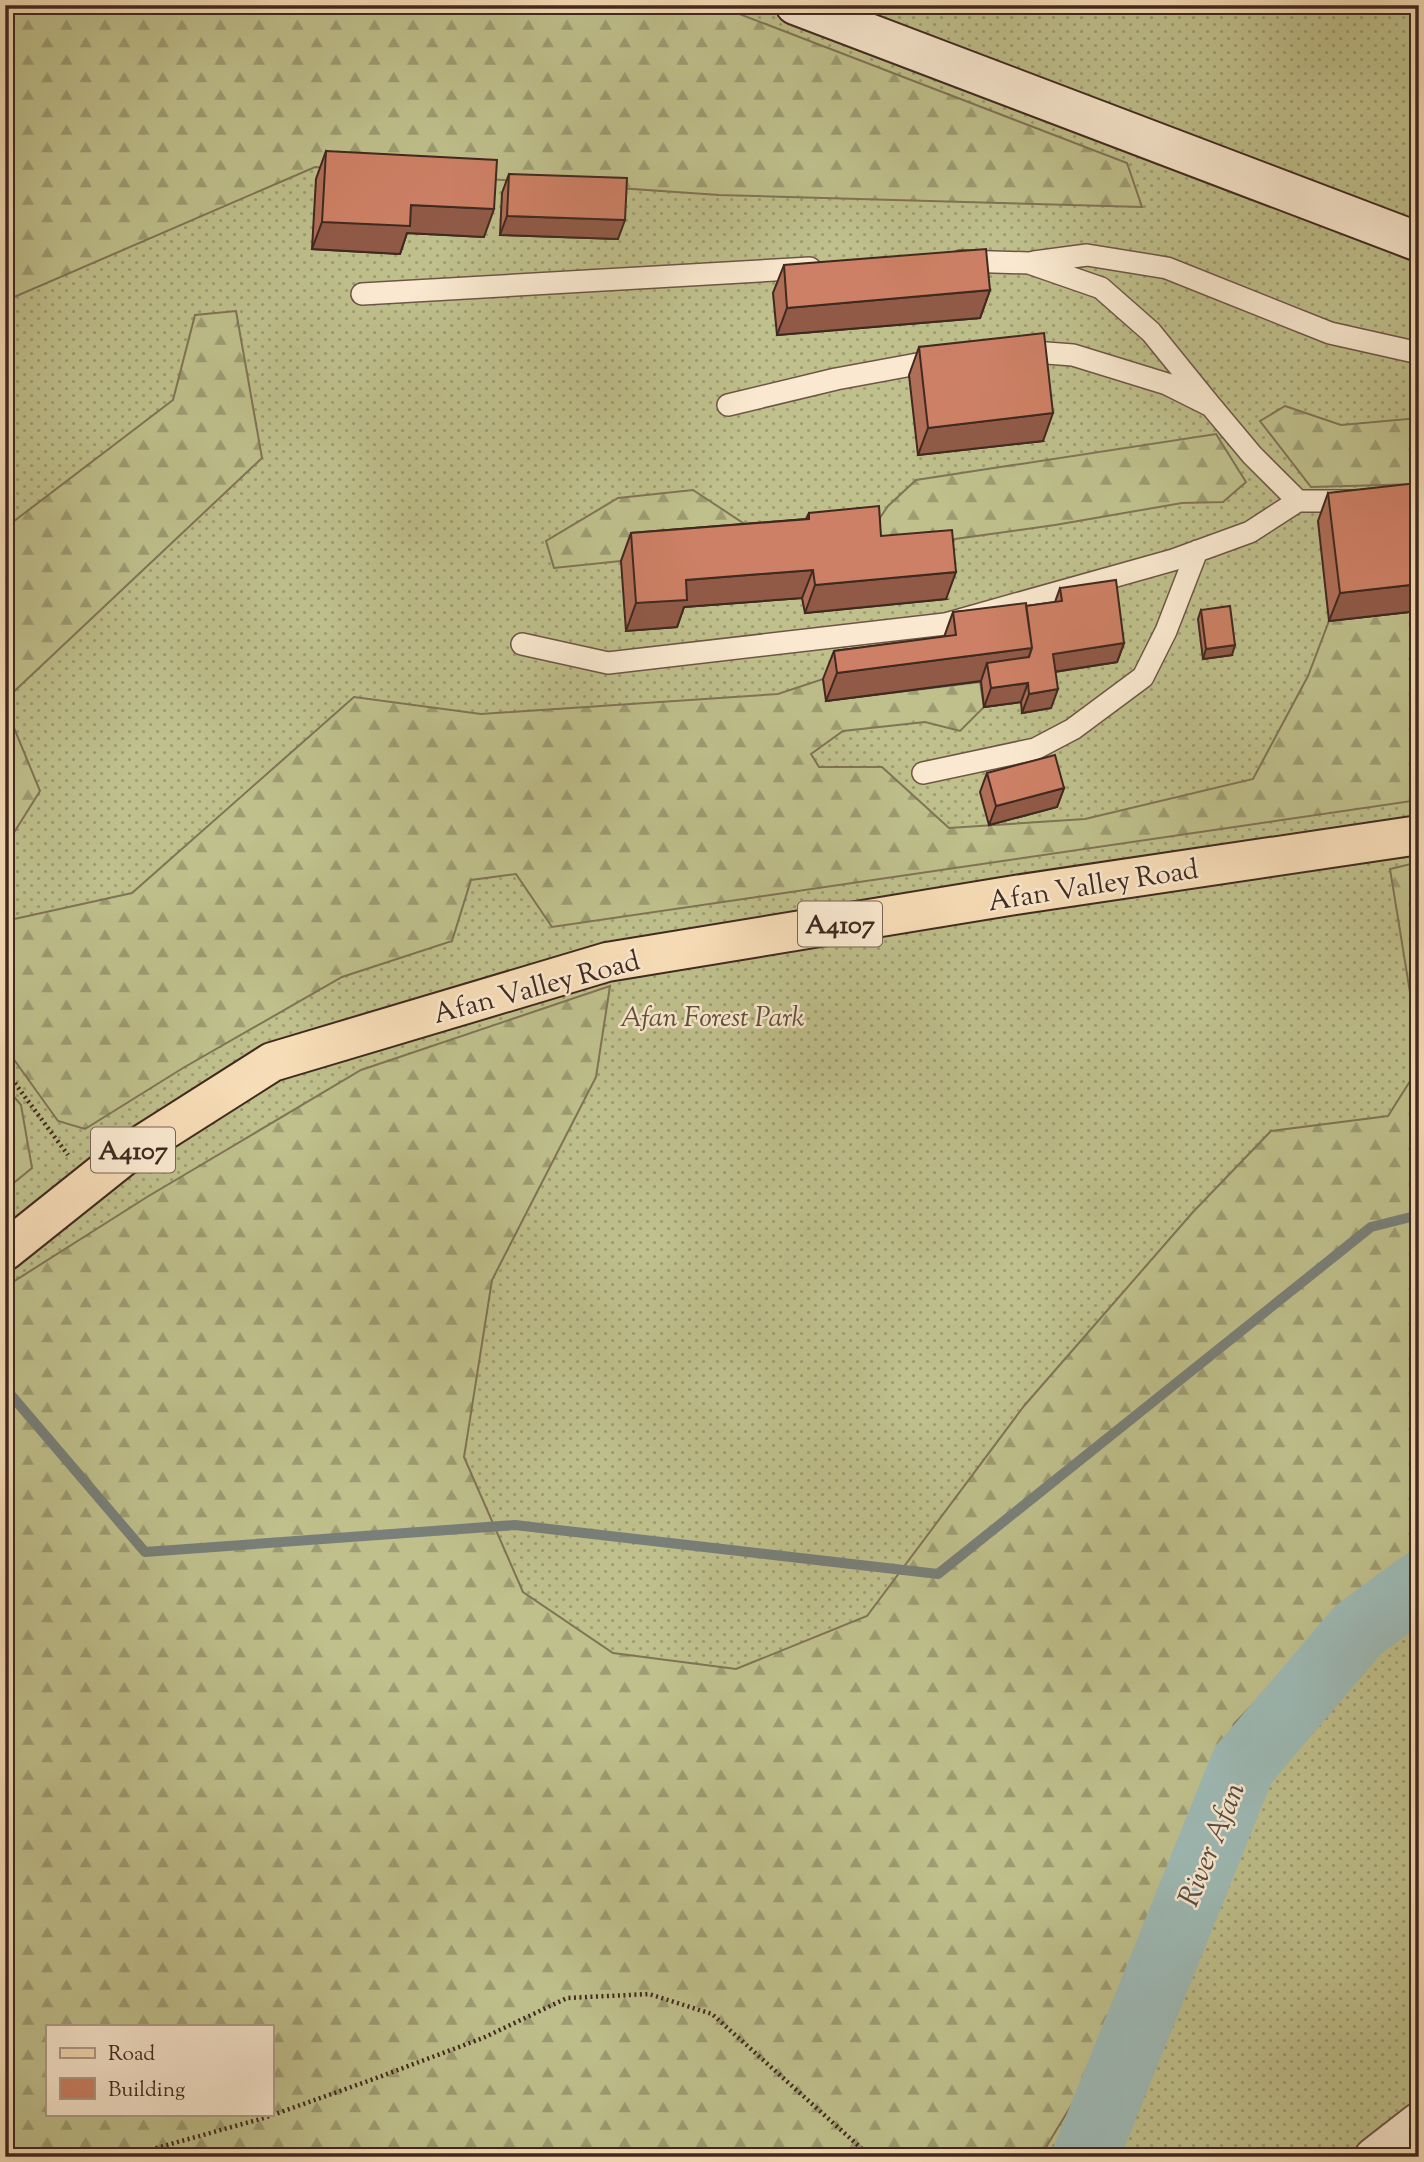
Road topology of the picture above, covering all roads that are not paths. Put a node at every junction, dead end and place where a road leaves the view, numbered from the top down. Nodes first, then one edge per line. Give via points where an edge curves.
1 (795, 5) edge
2 (1419, 242) edge
3 (938, 260) edge
4 (1028, 263) junction
5 (832, 267) edge
6 (362, 294) dead end
7 (994, 350) edge
8 (1419, 353) edge
9 (955, 357) edge
10 (727, 405) dead end
11 (1210, 406) junction
12 (1298, 501) junction
13 (1379, 501) edge
14 (1197, 551) junction
15 (522, 644) dead end
16 (923, 773) dead end
17 (1419, 835) edge
18 (5, 1251) edge
19 (1419, 2122) edge
20 (1374, 2157) edge

1 - 2 main road
3 - 4 lane
4 - 8 lane via 1087,255 1167,268 1329,333
4 - 11 lane via 1101,288 1151,332
5 - 6 lane
7 - 11 lane via 1073,355 1167,384
9 - 10 lane
11 - 12 lane
12 - 13 lane
12 - 14 lane via 1250,532
14 - 15 lane via 945,624 608,663
14 - 16 lane via 1143,677 1073,729 1035,749
17 - 18 main road, Afan Valley Road / A4107 via 607,962 272,1062 124,1156
19 - 20 main road

